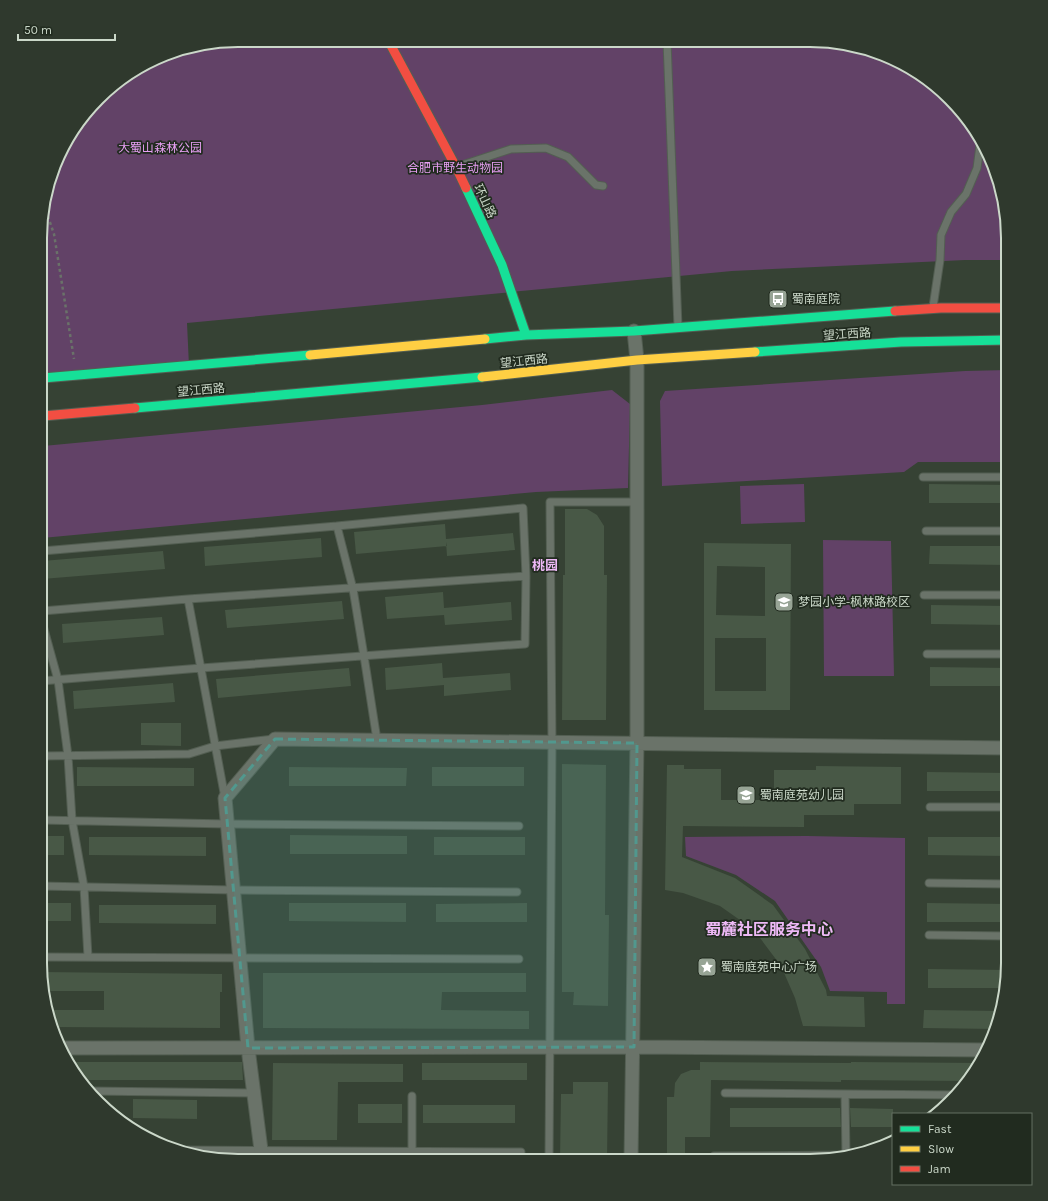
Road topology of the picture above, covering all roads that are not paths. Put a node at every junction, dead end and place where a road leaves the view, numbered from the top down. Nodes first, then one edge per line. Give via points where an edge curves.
1 (392, 47) edge
2 (667, 47) edge
3 (979, 149) edge
4 (456, 167) junction
5 (603, 186) dead end
6 (1001, 308) edge
7 (933, 309) junction
8 (678, 327) junction
9 (634, 331) junction
10 (526, 335) junction
11 (1001, 340) edge
12 (637, 360) junction
13 (47, 378) edge
14 (47, 416) edge
15 (923, 477) dead end
16 (1001, 477) edge
17 (637, 502) junction
18 (337, 526) junction
19 (926, 531) dead end
20 (1001, 531) edge
21 (47, 551) edge
22 (526, 576) junction
23 (353, 588) junction
24 (924, 595) dead end
25 (1001, 595) edge
26 (188, 599) junction
27 (47, 611) edge
28 (47, 640) edge
29 (927, 654) dead end
30 (1001, 654) edge
31 (364, 656) junction
32 (200, 668) junction
33 (58, 680) junction
34 (47, 681) edge
35 (275, 738) junction
36 (377, 740) junction
37 (552, 742) junction
38 (637, 743) junction
39 (216, 746) junction
40 (1001, 748) edge
41 (47, 756) edge
42 (68, 756) junction
43 (225, 798) junction
44 (930, 806) dead end
45 (1001, 807) edge
46 (47, 820) edge
47 (72, 820) junction
48 (227, 824) junction
49 (520, 826) dead end
50 (929, 883) dead end
51 (1001, 884) edge
52 (47, 886) edge
53 (84, 887) junction
54 (234, 890) junction
55 (517, 892) dead end
56 (929, 935) dead end
57 (1001, 936) edge
58 (47, 957) edge
59 (88, 957) junction
60 (240, 958) junction
61 (519, 959) dead end
62 (634, 1047) junction
63 (67, 1048) edge
64 (248, 1048) junction
65 (550, 1048) junction
66 (980, 1050) edge
67 (96, 1091) edge
68 (253, 1093) junction
69 (725, 1093) dead end
70 (846, 1094) junction
71 (948, 1095) edge
72 (412, 1096) dead end
73 (848, 1150) edge
74 (412, 1151) junction
75 (215, 1152) edge
76 (521, 1152) dead end
77 (245, 1154) edge
78 (263, 1154) edge
79 (300, 1154) edge
80 (549, 1154) edge
81 (632, 1154) edge

1 - 4 main road, 环山路
2 - 8 lane
3 - 7 lane via 977,168 966,194 951,212 941,235
4 - 5 lane via 511,149 546,148 568,157 596,185
4 - 10 main road, 环山路 via 502,265
6 - 7 main road, 望江西路
7 - 8 main road, 望江西路
8 - 9 main road, 望江西路
9 - 10 main road, 望江西路
9 - 12 street
10 - 13 main road, 望江西路
11 - 12 main road, 望江西路 via 902,342
12 - 14 main road, 望江西路 via 525,373
12 - 17 street
15 - 16 lane
17 - 37 lane via 550,502
17 - 38 street
18 - 21 lane
18 - 22 lane via 523,508
18 - 23 lane
19 - 20 lane
22 - 23 lane
22 - 31 lane via 525,644
23 - 26 lane
23 - 31 lane
24 - 25 lane
26 - 27 lane
26 - 32 lane
28 - 33 lane
29 - 30 lane
31 - 32 lane
31 - 36 lane
32 - 33 lane
32 - 39 lane
33 - 34 lane
33 - 42 lane
35 - 36 street
35 - 39 lane
35 - 43 street
36 - 37 street
37 - 38 street
37 - 65 lane
38 - 40 street
38 - 62 street
39 - 42 lane via 190,754
39 - 43 lane
41 - 42 lane
42 - 47 lane
43 - 48 street
44 - 45 lane
46 - 47 lane
47 - 48 lane
47 - 53 lane
48 - 49 lane
48 - 54 street
50 - 51 lane
52 - 53 lane
53 - 54 lane
53 - 59 lane
54 - 55 lane
54 - 60 street
56 - 57 lane
58 - 59 lane
59 - 60 lane
60 - 61 lane
60 - 64 street
62 - 65 street
62 - 66 street
62 - 81 street
63 - 64 street
64 - 65 street
64 - 68 street
65 - 80 lane
67 - 68 lane
68 - 78 street
69 - 70 lane
70 - 71 lane
70 - 73 lane
72 - 74 lane
74 - 76 lane
74 - 79 lane
75 - 77 lane

